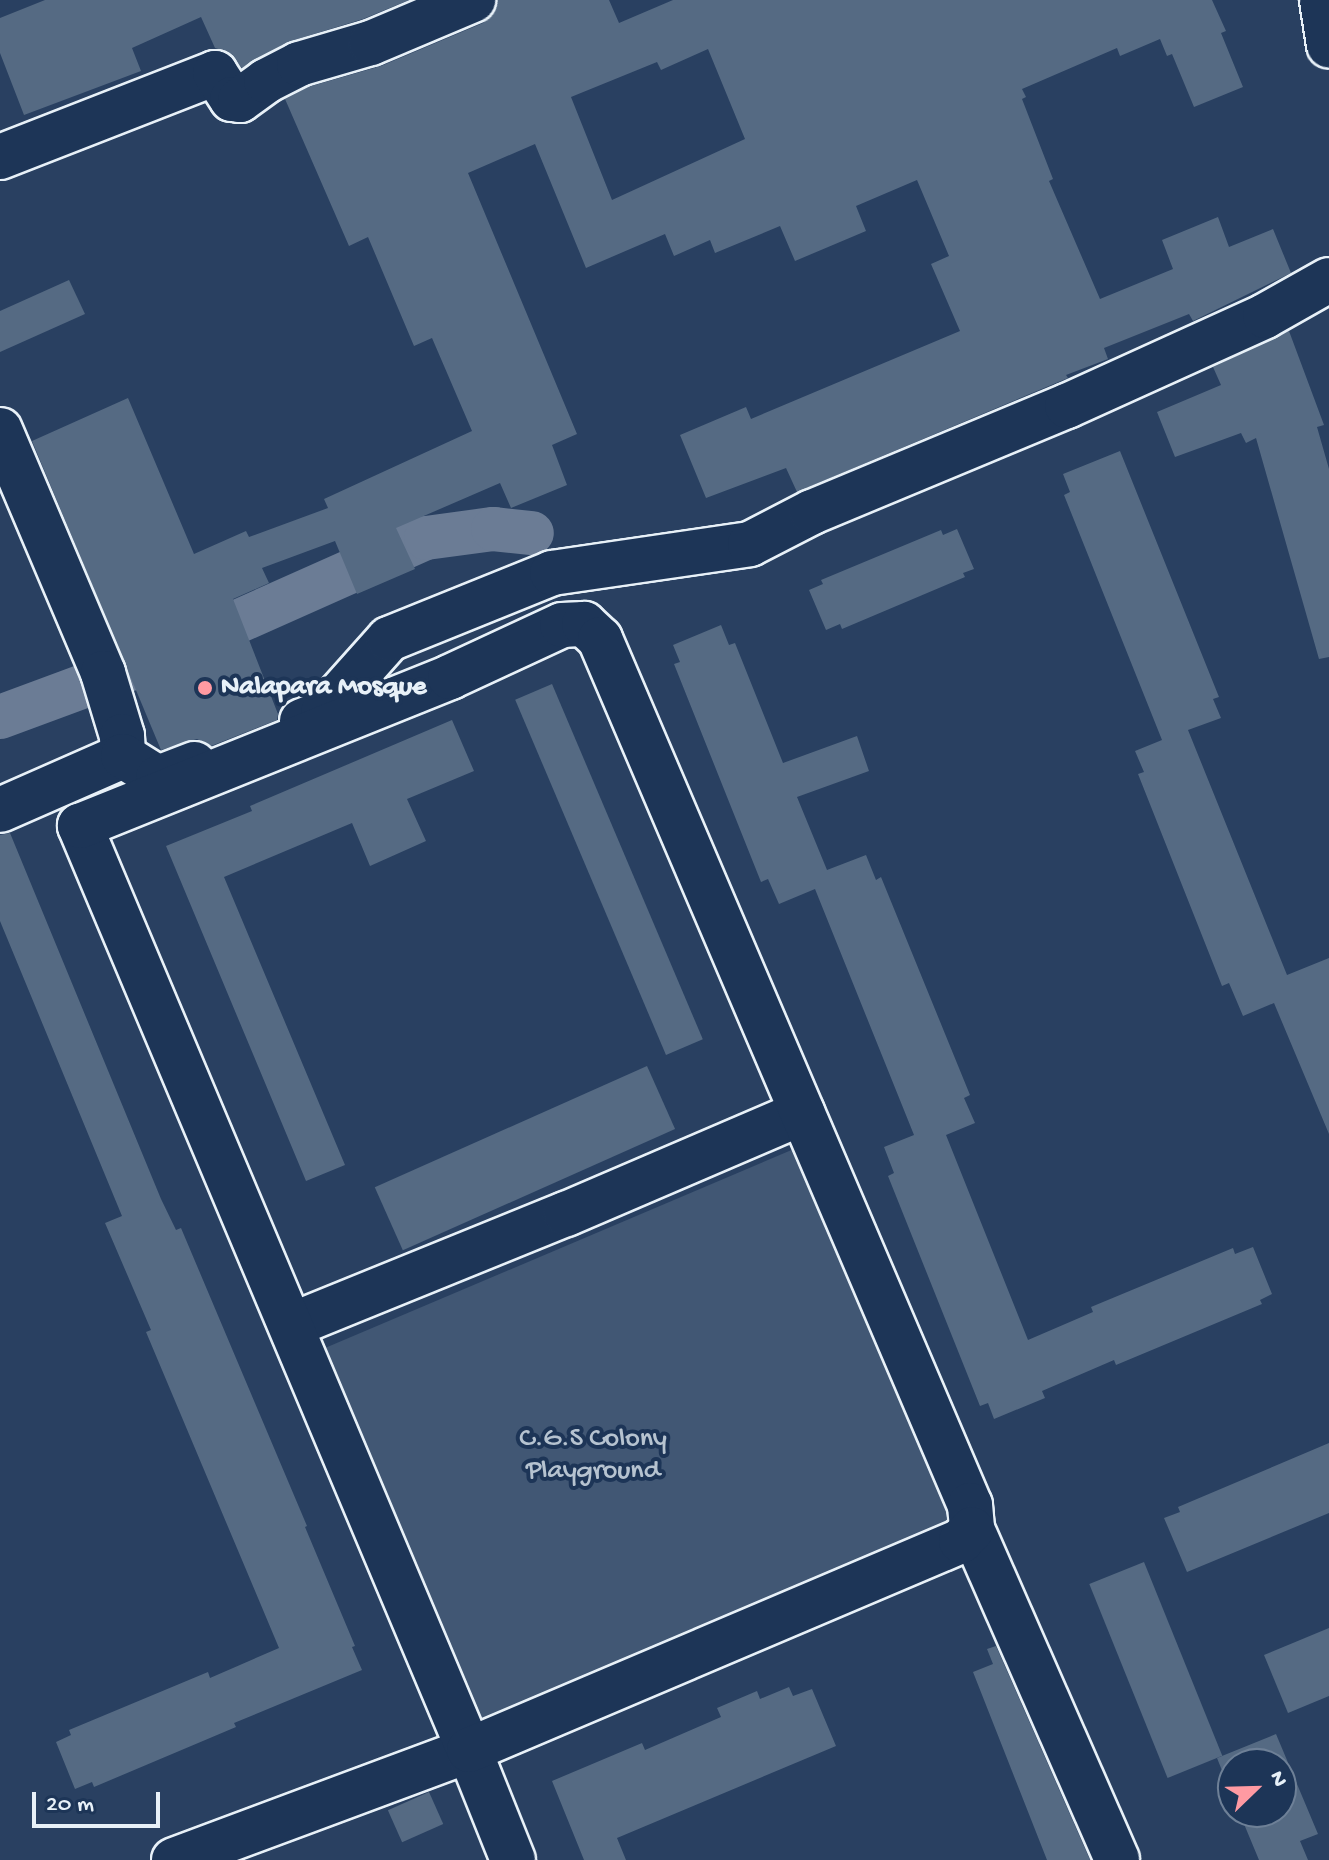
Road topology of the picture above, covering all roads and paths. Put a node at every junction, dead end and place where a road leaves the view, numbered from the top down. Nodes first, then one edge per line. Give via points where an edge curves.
1 (473, 0) edge
2 (1322, 0) edge
3 (1329, 45) edge
4 (0, 157) edge
5 (1329, 280) edge
6 (0, 430) edge
7 (123, 746) junction
8 (0, 810) edge
9 (802, 1113) junction
10 (292, 1325) junction
11 (972, 1529) junction
12 (469, 1750) junction
13 (174, 1860) edge
14 (513, 1860) edge
15 (1117, 1860) edge

1 - 4 street via 371,43 299,64 240,100 232,99 215,73
2 - 3 street
5 - 7 street via 1252,322 812,512 750,544 552,573 389,639 323,713 172,773 158,778
6 - 7 street via 103,673
7 - 8 street
9 - 10 street
9 - 10 street via 600,639 584,624 562,625 450,677 80,826
9 - 11 street via 970,1505
10 - 12 street
11 - 12 street via 961,1541
11 - 15 street
12 - 13 street
12 - 14 street

